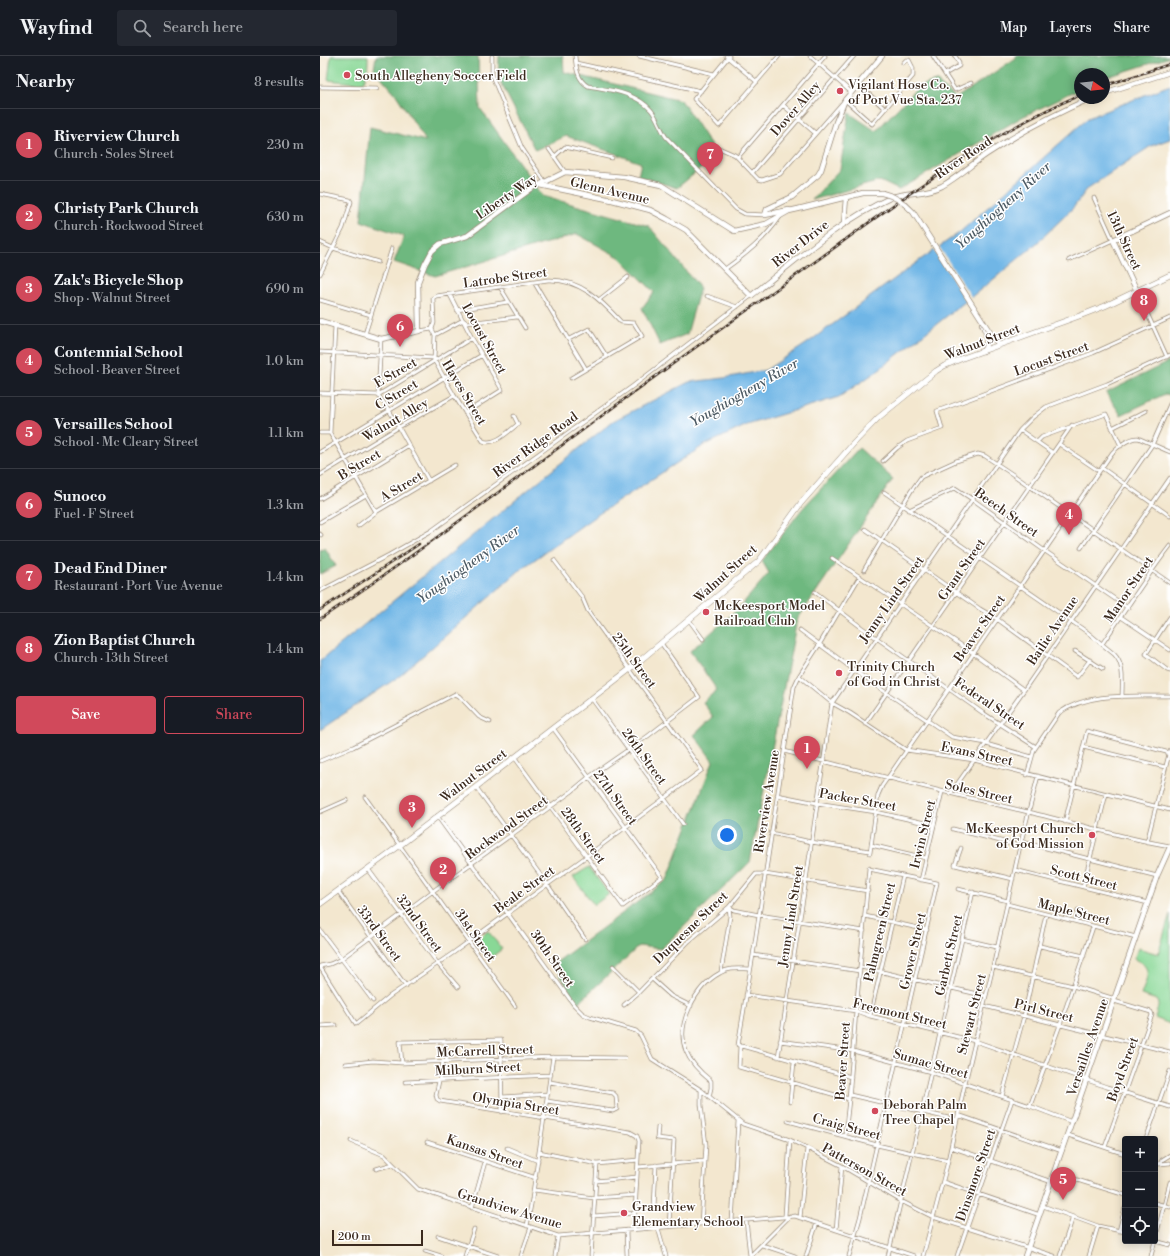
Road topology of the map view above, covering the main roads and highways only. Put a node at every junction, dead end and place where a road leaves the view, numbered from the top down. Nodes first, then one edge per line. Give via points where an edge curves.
1 (1170, 275) edge
2 (320, 904) edge

1 - 2 main road, Walnut Street via 1087,313 952,362 936,371 878,418 801,502 758,561 592,699

